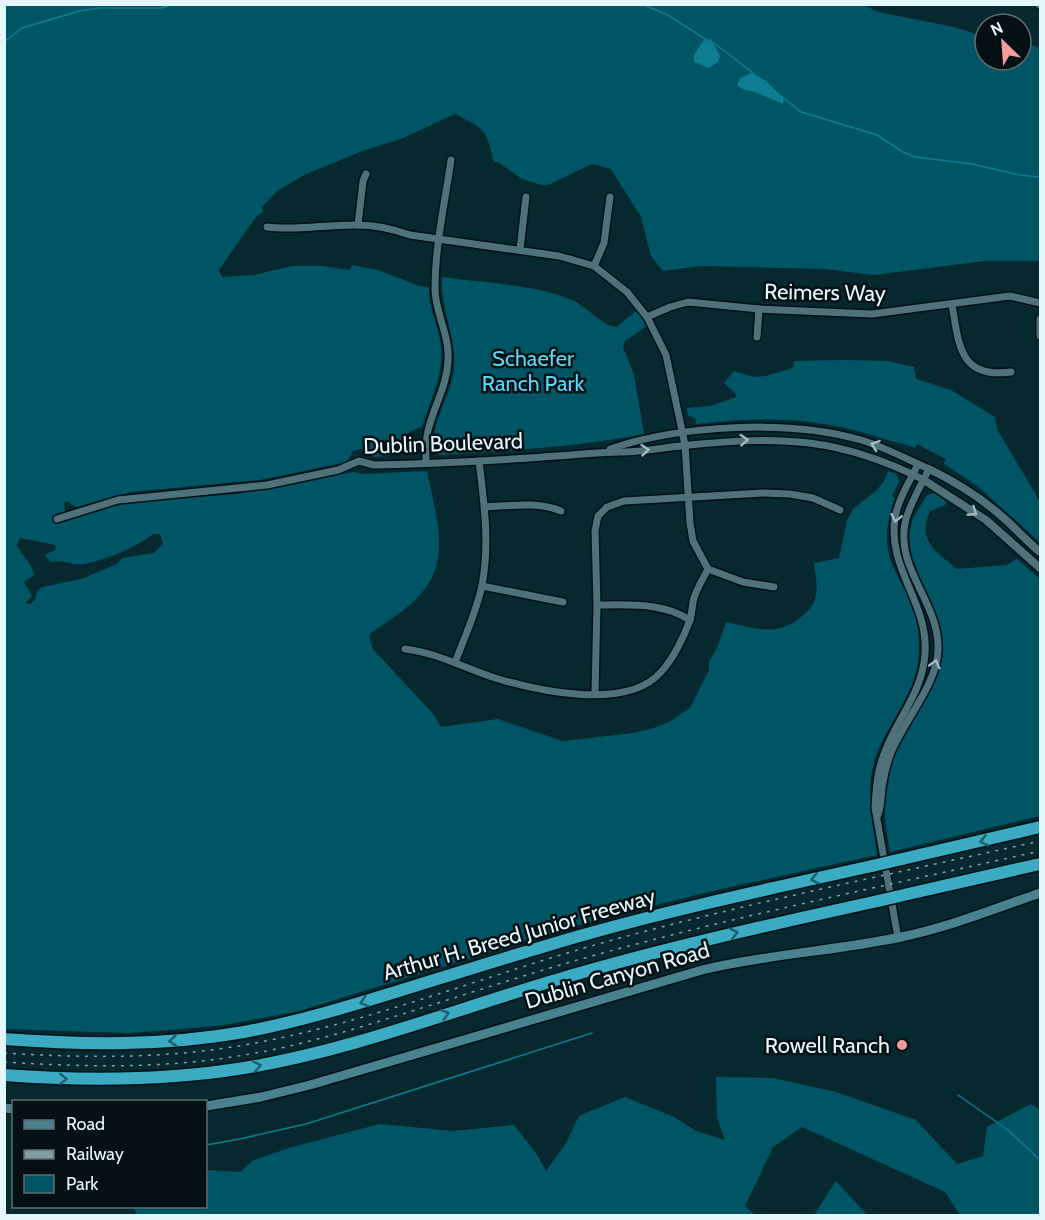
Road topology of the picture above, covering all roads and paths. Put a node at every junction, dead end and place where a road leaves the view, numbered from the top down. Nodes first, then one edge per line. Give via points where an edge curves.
1 (451, 160) dead end
2 (366, 174) dead end
3 (526, 197) dead end
4 (610, 197) dead end
5 (358, 225) junction
6 (267, 227) dead end
7 (440, 240) junction
8 (520, 249) junction
9 (594, 266) junction
10 (1041, 303) edge
11 (952, 305) junction
12 (759, 309) junction
13 (647, 317) junction
14 (1041, 319) edge
15 (1041, 336) edge
16 (757, 337) dead end
17 (1011, 372) dead end
18 (683, 433) junction
19 (685, 445) junction
20 (604, 451) junction
21 (479, 461) junction
22 (426, 463) junction
23 (918, 464) junction
24 (929, 469) junction
25 (913, 475) junction
26 (924, 480) junction
27 (690, 497) junction
28 (484, 507) junction
29 (840, 510) dead end
30 (561, 511) dead end
31 (57, 519) dead end
32 (1041, 552) edge
33 (1041, 568) edge
34 (708, 569) junction
35 (482, 586) junction
36 (774, 587) dead end
37 (563, 602) dead end
38 (597, 604) junction
39 (690, 620) junction
40 (405, 649) dead end
41 (455, 663) junction
42 (595, 694) junction
43 (878, 815) junction
44 (1041, 827) edge
45 (1041, 864) edge
46 (1041, 893) edge
47 (898, 938) junction
48 (4, 1039) edge
49 (4, 1075) edge
50 (207, 1106) edge

1 - 7 street
2 - 5 street
3 - 8 street
4 - 9 street via 604,243
5 - 6 street via 285,230
5 - 7 street
7 - 8 street
7 - 22 street via 435,292 446,332 448,361 445,385 429,425
8 - 9 street
9 - 13 street via 627,292
10 - 11 street, Reimers Way via 1010,296
11 - 12 street, Reimers Way via 872,314
11 - 17 street via 960,350 969,363 993,374
12 - 13 street, Reimers Way via 688,302
12 - 16 street
13 - 18 street via 666,355
14 - 15 street
18 - 19 street
18 - 20 street, Dublin Boulevard
23 -> 18 street, Dublin Boulevard via 860,440 815,431 749,428
20 -> 19 street, Dublin Boulevard
19 -> 25 street, Dublin Boulevard via 745,440 816,443 871,456
19 - 27 street
20 - 21 street, Dublin Boulevard
21 - 22 street, Dublin Boulevard
21 - 28 street
22 - 31 street, Dublin Boulevard via 374,465 360,461 338,470 267,485 118,500
23 - 24 street, Dublin Boulevard
23 - 25 street
24 - 26 street
24 - 32 street, Dublin Boulevard via 1006,519
25 - 26 street, Dublin Boulevard
25 -> 43 street via 896,516 894,543 921,614 925,651 916,693 881,765 876,790
26 -> 33 street, Dublin Boulevard via 986,520
43 -> 26 street via 891,754 932,676 938,653 936,623 904,549 906,520
27 - 29 street via 790,494 813,498
27 - 34 street via 693,541
27 - 38 street via 624,501 607,507 598,516
28 - 30 street via 552,507
28 - 35 street
34 - 36 street via 743,582
34 - 39 street via 694,596
35 - 37 street
35 - 41 street
38 - 39 street via 667,608
38 - 42 street
39 - 42 street via 660,673 638,689
40 - 41 street via 427,652
41 - 42 street via 534,688
43 - 47 street
44 -> 48 highway, Arthur H. Breed Junior Freeway, bridge via 623,924 318,1016 268,1027 139,1043
49 -> 45 highway, bridge via 142,1079 272,1063 640,956
46 - 47 main road, Dublin Canyon Road via 945,927
47 - 50 main road, Dublin Canyon Road via 702,969 310,1085

